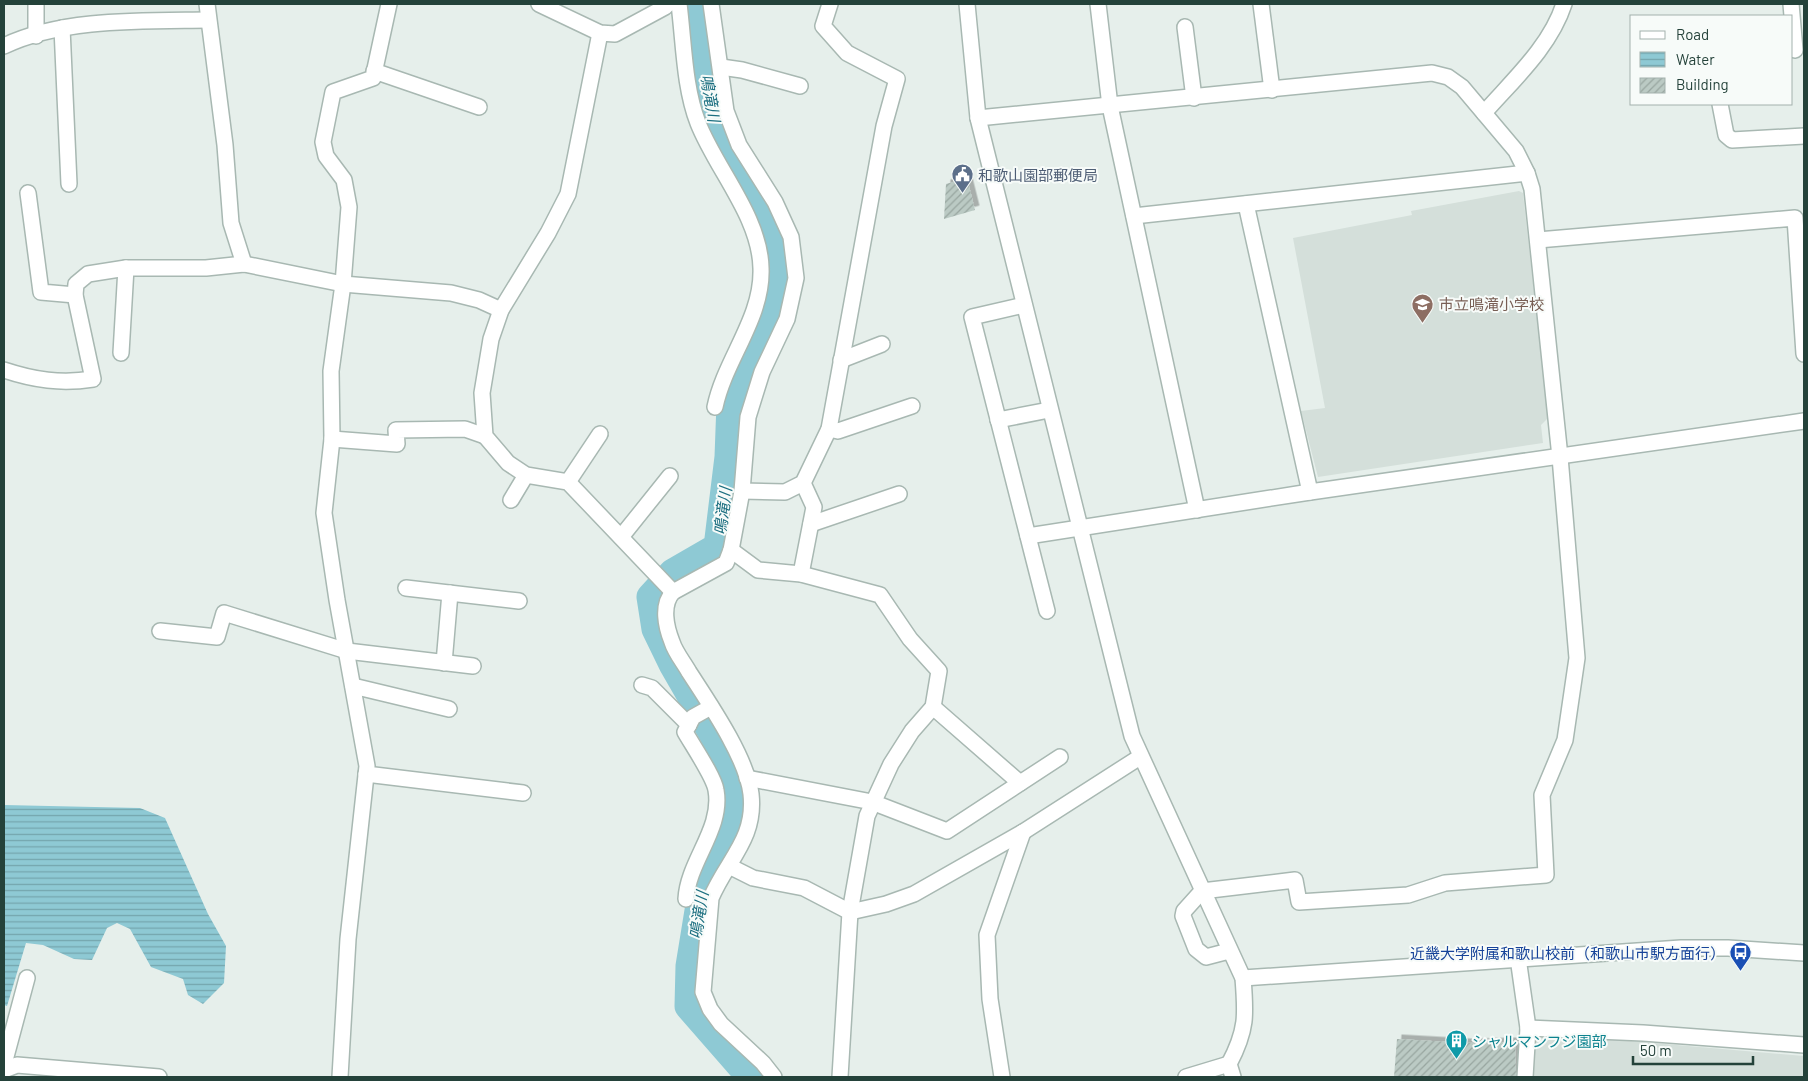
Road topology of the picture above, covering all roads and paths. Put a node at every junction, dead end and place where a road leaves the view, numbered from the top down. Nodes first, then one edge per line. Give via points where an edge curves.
1 (36, 4) edge
2 (206, 4) edge
3 (389, 4) edge
4 (668, 4) edge
5 (679, 4) edge
6 (711, 4) edge
7 (830, 4) edge
8 (968, 4) edge
9 (1098, 4) edge
10 (1262, 4) edge
11 (1564, 4) edge
12 (545, 5) edge
13 (1793, 19) edge
14 (208, 20) junction
15 (1184, 27) dead end
16 (62, 28) junction
17 (600, 33) junction
18 (36, 36) junction
19 (4, 46) edge
20 (1797, 50) edge
21 (721, 67) junction
22 (374, 72) junction
23 (800, 86) dead end
24 (1272, 90) junction
25 (1194, 98) junction
26 (1720, 105) edge
27 (1110, 106) junction
28 (480, 107) dead end
29 (1484, 113) junction
30 (978, 118) junction
31 (1804, 136) edge
32 (1528, 173) junction
33 (69, 184) dead end
34 (28, 192) dead end
35 (1246, 204) junction
36 (1134, 216) junction
37 (1538, 240) junction
38 (244, 264) junction
39 (126, 268) junction
40 (343, 284) junction
41 (75, 295) junction
42 (1024, 305) junction
43 (501, 310) junction
44 (882, 344) dead end
45 (121, 353) dead end
46 (1804, 354) edge
47 (842, 360) junction
48 (4, 370) edge
49 (912, 406) dead end
50 (715, 407) dead end
51 (1049, 410) junction
52 (998, 420) junction
53 (1804, 422) edge
54 (829, 429) junction
55 (600, 434) dead end
56 (485, 436) junction
57 (332, 439) junction
58 (1560, 457) junction
59 (526, 475) junction
60 (670, 476) dead end
61 (568, 482) junction
62 (803, 483) junction
63 (742, 491) junction
64 (1310, 492) junction
65 (899, 494) dead end
66 (511, 500) dead end
67 (1197, 510) junction
68 (811, 524) junction
69 (1079, 528) junction
70 (1028, 536) junction
71 (621, 537) junction
72 (731, 550) junction
73 (801, 574) junction
74 (406, 588) dead end
75 (670, 589) junction
76 (450, 593) junction
77 (519, 601) dead end
78 (1047, 611) dead end
79 (160, 631) dead end
80 (348, 651) junction
81 (444, 663) junction
82 (473, 666) dead end
83 (642, 684) dead end
84 (353, 686) junction
85 (933, 707) junction
86 (709, 708) junction
87 (449, 710) dead end
88 (691, 721) junction
89 (1060, 757) dead end
90 (1140, 757) junction
91 (366, 774) junction
92 (747, 778) junction
93 (1020, 783) junction
94 (523, 793) dead end
95 (872, 802) junction
96 (1023, 832) junction
97 (729, 866) junction
98 (1202, 891) junction
99 (686, 900) dead end
100 (850, 912) junction
101 (1229, 951) junction
102 (1804, 953) edge
103 (1518, 958) junction
104 (28, 978) dead end
105 (1243, 978) junction
106 (1528, 1028) junction
107 (1804, 1045) edge
108 (4, 1064) edge
109 (4, 1070) edge
110 (1231, 1071) edge
111 (159, 1077) edge
112 (340, 1077) edge
113 (774, 1077) edge
114 (840, 1077) edge
115 (1002, 1077) edge
116 (1186, 1077) edge
117 (1525, 1077) edge

1 - 18 street
2 - 14 street
3 - 22 street
4 - 17 street via 615,34
5 - 50 street via 691,101 715,160 749,219 759,247 761,268 760,292 754,311 724,376
6 - 21 street
7 - 47 street via 823,26 847,53 896,79 884,126
8 - 30 street
9 - 27 street
10 - 24 street
11 - 29 street via 1548,39
12 - 17 street
13 - 20 street
14 - 16 street via 124,22
14 - 38 street via 231,223
15 - 25 street
16 - 18 street
16 - 33 street
17 - 43 street via 568,194
18 - 19 street
21 - 23 street
21 - 63 street via 726,111 740,145 775,202 791,237 796,278 787,319 762,372 748,416
22 - 28 street
22 - 40 street via 373,78 332,92 323,142 326,156 344,180 349,207
24 - 25 street
24 - 29 street via 1432,73 1448,77 1462,87
25 - 27 street
26 - 31 street via 1726,135 1732,140
27 - 30 street
27 - 36 street
29 - 32 street via 1516,151
30 - 42 street
32 - 35 street
32 - 37 street
34 - 41 street via 41,292
35 - 36 street
35 - 64 street
36 - 67 street
37 - 46 street via 1795,218
37 - 58 street
38 - 39 street via 206,268
38 - 40 street
39 - 41 street via 88,274 76,284
39 - 45 street
40 - 43 street via 451,293
40 - 57 street via 332,371
41 - 48 street via 93,379 46,381
42 - 51 street
42 - 52 street via 972,316
43 - 56 street via 491,339 482,393
44 - 47 street
47 - 54 street
49 - 54 street via 838,431
51 - 52 street
51 - 69 street
52 - 70 street
53 - 58 street
54 - 62 street
55 - 61 street
56 - 57 street via 465,429 396,430 397,444
56 - 59 street via 508,463
57 - 80 street via 324,513
58 - 64 street
58 - 98 street via 1576,658 1565,740 1542,794 1546,875 1445,882 1408,895 1299,902 1295,880
59 - 61 street
59 - 66 street
60 - 71 street
61 - 71 street
62 - 63 street via 785,492
62 - 68 street via 814,507
63 - 72 street
64 - 67 street
65 - 68 street
67 - 69 street
68 - 73 street
69 - 70 street
69 - 90 street
70 - 78 street
71 - 75 street
72 - 73 street via 758,570
72 - 75 street via 726,563 720,567
73 - 85 street via 880,594 910,640 939,671
74 - 76 street
75 - 86 street via 665,611 672,643
76 - 77 street
76 - 81 street
79 - 80 street via 216,637 224,613
80 - 81 street
80 - 84 street
81 - 82 street
83 - 88 street via 652,688
84 - 87 street
84 - 91 street
85 - 93 street
85 - 95 street via 912,731
86 - 88 street
86 - 92 street
88 - 99 street via 685,732 716,788 717,810 687,883
89 - 93 street
90 - 96 street
90 - 98 street
91 - 94 street
91 - 112 street via 348,938
92 - 95 street
92 - 97 street via 751,794 750,823 744,843
93 - 95 street via 947,831
95 - 100 street
96 - 100 street via 914,894
96 - 115 street via 988,935 990,999
97 - 100 street via 753,878 804,888
97 - 113 street via 711,898 703,992 721,1024
98 - 101 street
98 - 101 street via 1183,916 1196,949 1206,957
100 - 114 street
101 - 105 street
102 - 103 street via 1681,948
103 - 105 street
103 - 106 street
104 - 108 street
105 - 110 street via 1246,1015
106 - 107 street
106 - 117 street
109 - 111 street via 17,1066
110 - 116 street

